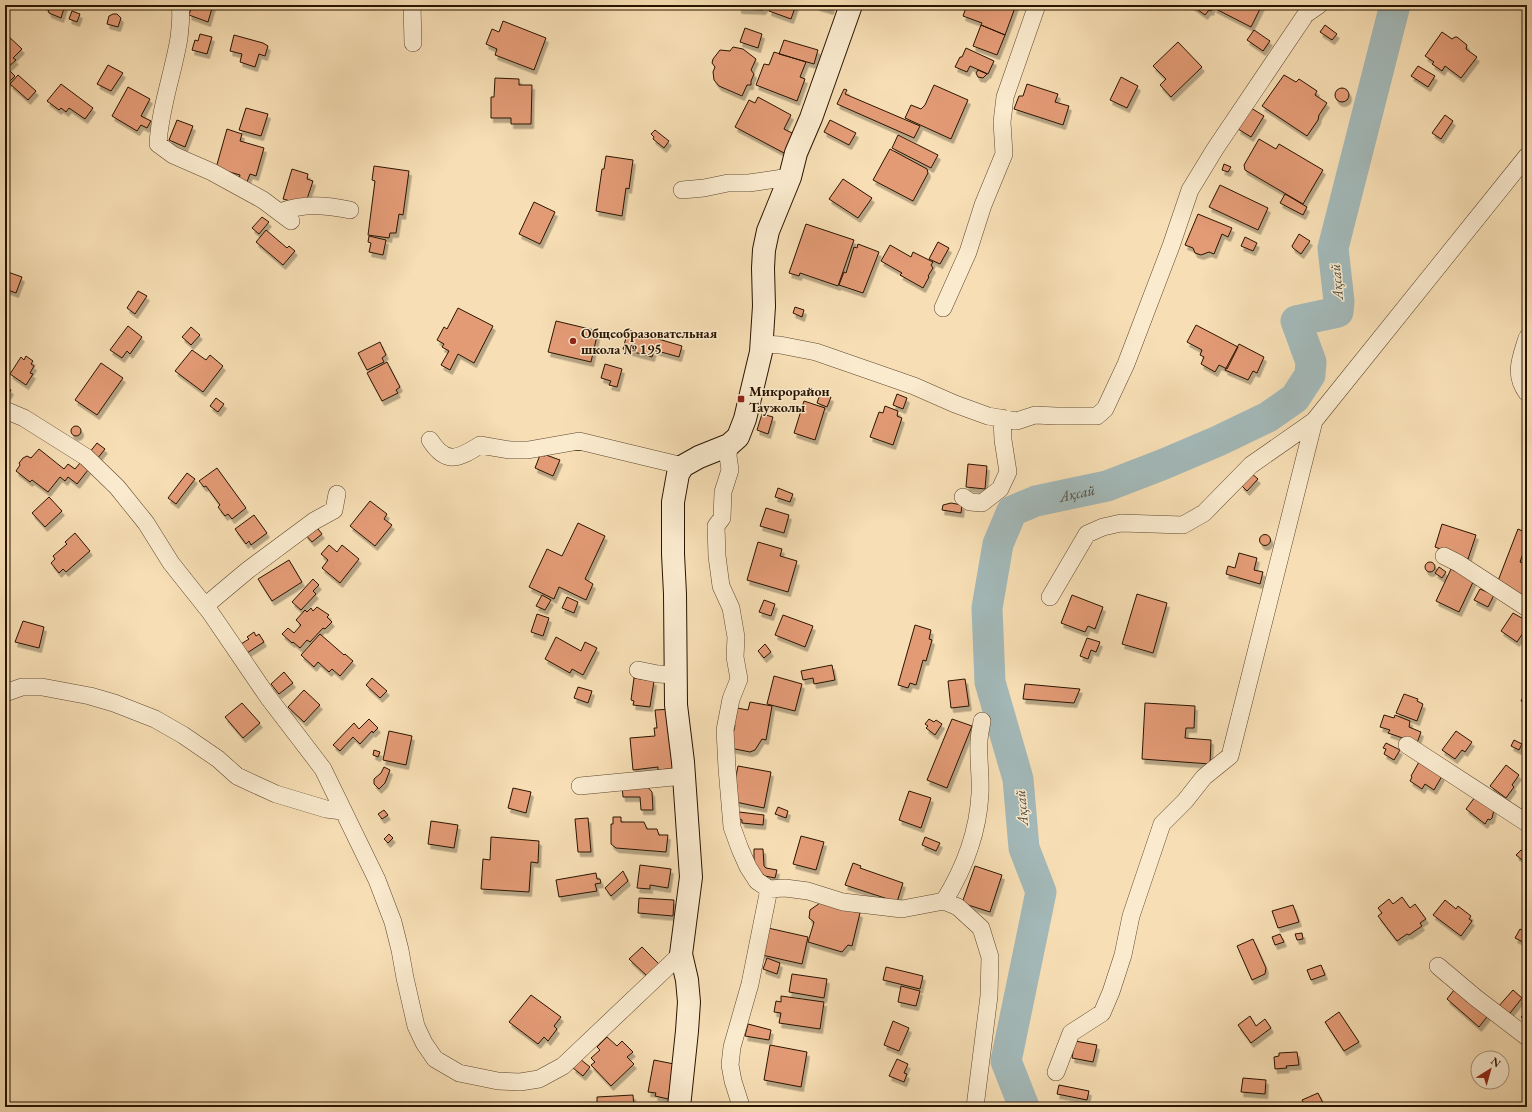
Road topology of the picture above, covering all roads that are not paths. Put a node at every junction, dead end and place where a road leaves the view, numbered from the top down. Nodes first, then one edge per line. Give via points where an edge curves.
1 (180, 5) edge
2 (412, 5) edge
3 (850, 5) edge
4 (1037, 5) edge
5 (1319, 5) edge
6 (413, 43) dead end
7 (1527, 156) edge
8 (790, 177) junction
9 (682, 190) dead end
10 (350, 210) dead end
11 (943, 308) dead end
12 (1527, 338) edge
13 (762, 344) junction
14 (1527, 393) edge
15 (5, 410) edge
16 (1002, 418) junction
17 (1314, 421) junction
18 (430, 440) dead end
19 (729, 445) junction
20 (683, 466) junction
21 (337, 494) dead end
22 (963, 497) dead end
23 (1444, 556) dead end
24 (1050, 597) dead end
25 (205, 606) junction
26 (1527, 608) edge
27 (638, 670) dead end
28 (676, 675) junction
29 (5, 693) edge
30 (982, 721) dead end
31 (1407, 745) dead end
32 (684, 776) junction
33 (580, 786) dead end
34 (342, 811) junction
35 (1527, 822) edge
36 (769, 889) junction
37 (944, 901) junction
38 (681, 954) junction
39 (1438, 966) dead end
40 (1527, 1037) edge
41 (1056, 1072) dead end
42 (740, 1103) dead end
43 (679, 1107) edge
44 (975, 1107) edge

1 - 10 street via 182,14 177,49 158,144 173,155 212,172 263,200 286,216 307,205 326,205
2 - 6 street
3 - 8 street via 811,118 796,153
4 - 11 street via 1005,97 1002,122 1004,154 982,205 968,252
5 - 16 street via 1306,14 1190,190 1140,329 1105,409 1097,416 1035,415 1017,421
7 - 17 street
8 - 9 street
8 - 13 street via 771,224 764,250
12 - 14 street via 1518,365 1522,386
13 - 16 street via 816,352 914,386 988,416
13 - 19 street via 745,419 738,437
15 - 25 street via 24,418 86,457 117,487 129,494 171,563
16 - 22 street via 1008,472 1000,489 982,503 970,502
17 - 24 street via 1251,465 1204,513 1183,525 1121,523 1087,534
17 - 41 street via 1230,756 1204,777 1162,824 1131,916 1123,955 1111,992 1102,1013 1071,1033
18 - 20 street via 436,451 448,457 463,456 480,445 528,450 579,441
19 - 20 street
19 - 36 street via 730,470 722,492 722,518 716,526 721,586 731,608 739,679 731,700 725,730 732,827 748,867 757,881
20 - 28 street via 678,474 673,502
21 - 25 street via 334,510 314,521 248,570
23 - 26 street
25 - 34 street via 268,697 323,769
27 - 28 street
28 - 32 street via 676,705
29 - 34 street via 22,687 42,687 114,703 183,735 218,758 237,776 276,794 326,809
30 - 37 street via 979,741 980,795 976,825 966,861
31 - 35 street
32 - 33 street
32 - 38 street via 690,877
34 - 38 street via 377,880 393,922 416,1026 435,1059 459,1072 498,1081 520,1082 539,1079 563,1066
36 - 37 street via 808,891 843,902 902,909
36 - 42 street via 730,1065
37 - 44 street via 958,907 981,928 990,957 989,996
38 - 43 street via 689,1002
39 - 40 street

